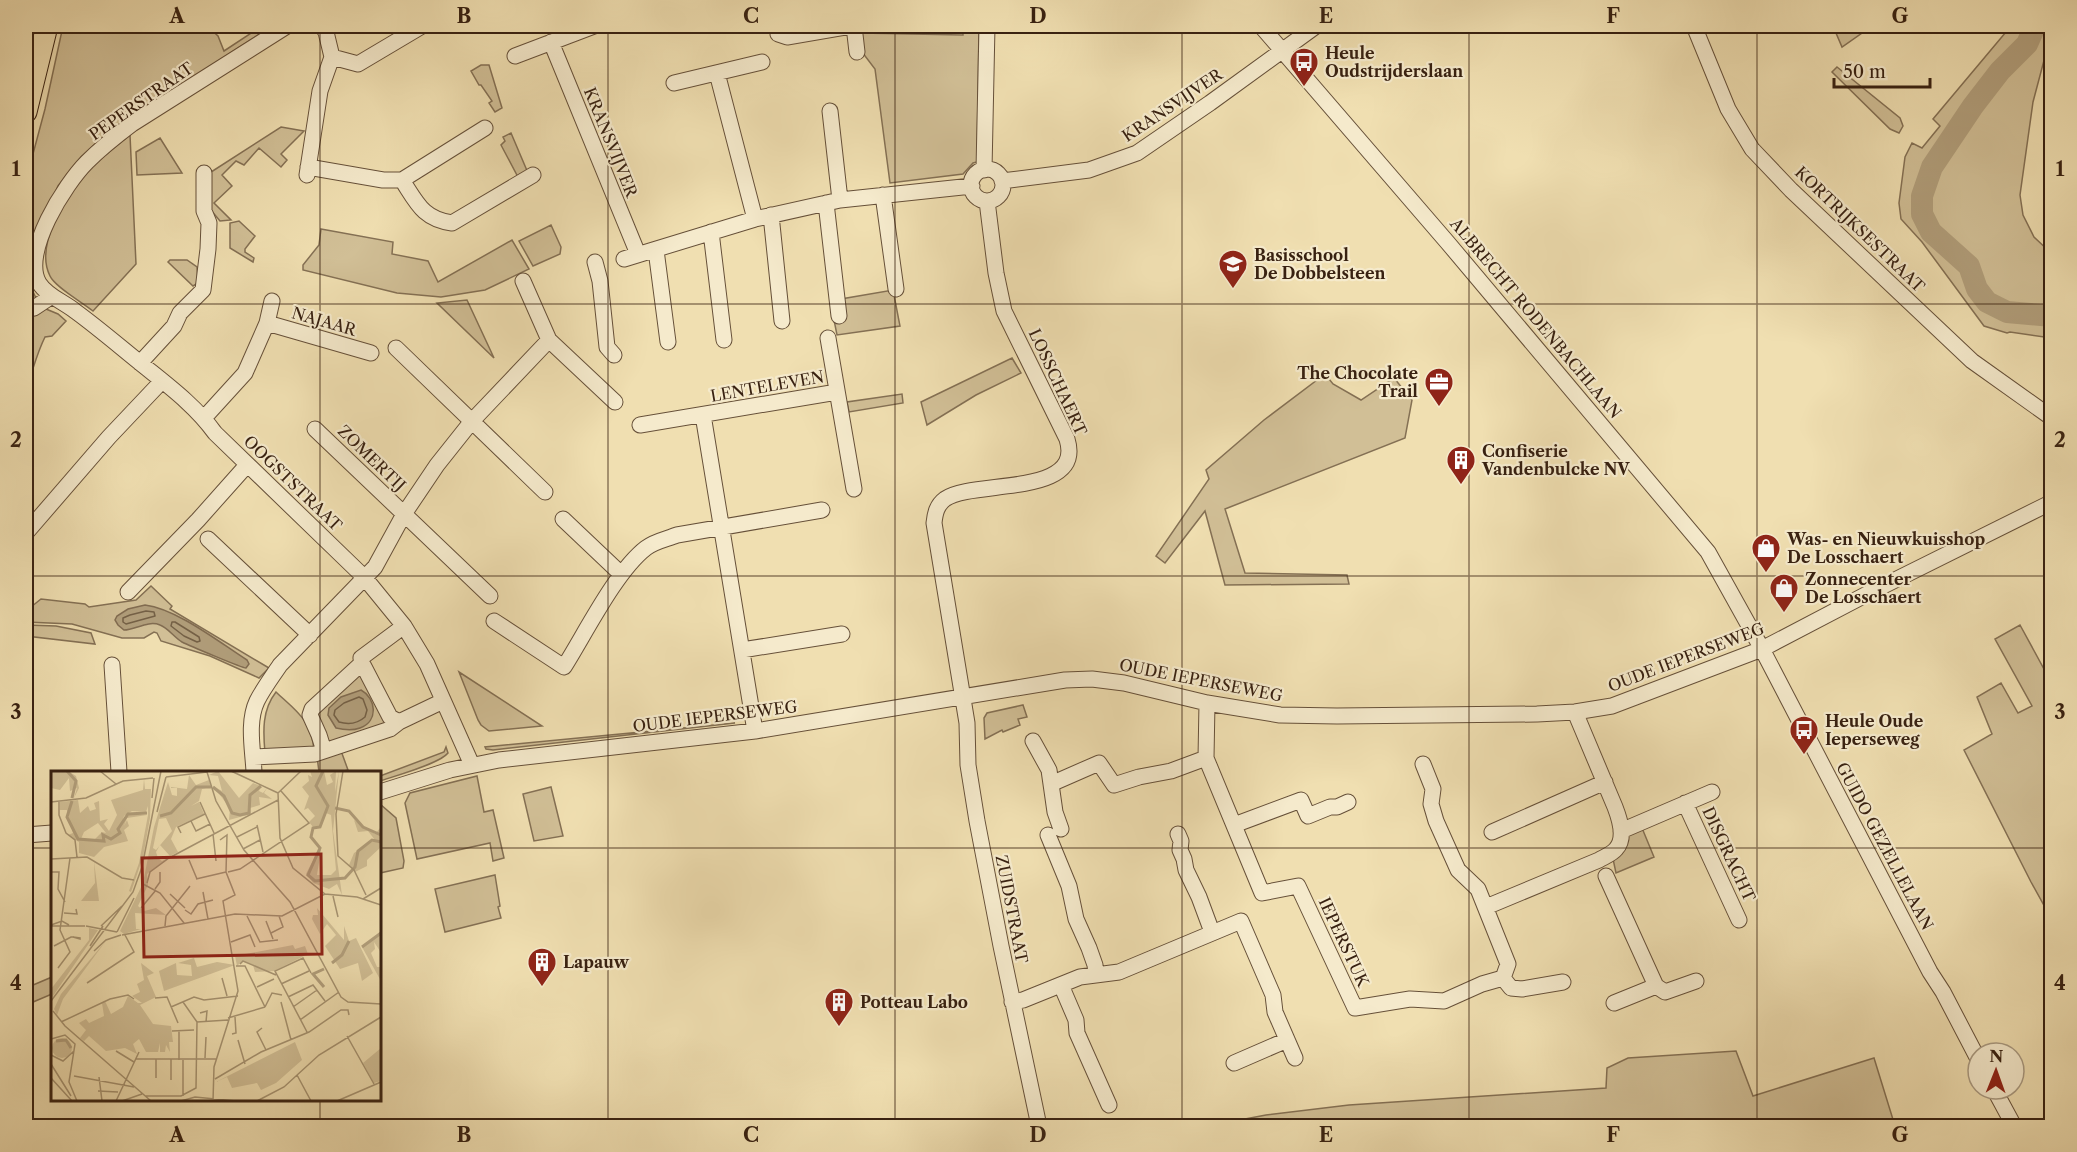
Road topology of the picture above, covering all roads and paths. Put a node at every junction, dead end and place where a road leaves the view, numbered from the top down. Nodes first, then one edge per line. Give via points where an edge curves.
1 (47, 26) edge
2 (287, 26) edge
3 (322, 26) edge
4 (422, 26) edge
5 (594, 26) edge
6 (852, 26) edge
7 (987, 26) edge
8 (1260, 26) edge
9 (1316, 26) edge
10 (1694, 26) edge
11 (778, 34) dead end
12 (551, 42) junction
13 (1281, 50) junction
14 (857, 52) dead end
15 (515, 56) dead end
16 (332, 57) junction
17 (762, 62) dead end
18 (717, 73) junction
19 (674, 83) dead end
20 (26, 111) edge
21 (830, 111) dead end
22 (485, 128) dead end
23 (984, 170) junction
24 (204, 173) dead end
25 (533, 175) dead end
26 (402, 180) junction
27 (1002, 181) junction
28 (972, 186) junction
29 (883, 195) junction
30 (833, 201) junction
31 (987, 201) junction
32 (771, 215) junction
33 (755, 219) junction
34 (711, 232) junction
35 (656, 250) junction
36 (595, 262) dead end
37 (523, 281) dead end
38 (896, 289) dead end
39 (52, 296) junction
40 (272, 301) dead end
41 (26, 309) edge
42 (840, 316) dead end
43 (782, 321) dead end
44 (267, 323) junction
45 (828, 338) dead end
46 (549, 340) junction
47 (724, 340) dead end
48 (668, 342) dead end
49 (396, 348) dead end
50 (371, 353) dead end
51 (614, 355) dead end
52 (140, 363) junction
53 (162, 381) junction
54 (837, 392) junction
55 (615, 402) dead end
56 (703, 415) junction
57 (204, 418) junction
58 (2052, 418) edge
59 (472, 421) junction
60 (640, 425) dead end
61 (315, 429) dead end
62 (247, 465) junction
63 (854, 489) dead end
64 (545, 492) dead end
65 (2052, 502) edge
66 (822, 510) dead end
67 (404, 514) junction
68 (563, 519) dead end
69 (722, 528) junction
70 (26, 533) edge
71 (208, 539) dead end
72 (621, 574) junction
73 (364, 577) junction
74 (128, 592) dead end
75 (490, 596) dead end
76 (494, 621) dead end
77 (404, 626) junction
78 (842, 634) dead end
79 (310, 635) junction
80 (1761, 649) junction
81 (742, 650) junction
82 (362, 663) junction
83 (112, 665) dead end
84 (962, 698) junction
85 (443, 701) junction
86 (1207, 703) junction
87 (1575, 712) junction
88 (399, 722) junction
89 (755, 731) junction
90 (1033, 741) dead end
91 (324, 751) junction
92 (1206, 758) junction
93 (1423, 764) dead end
94 (254, 765) edge
95 (472, 765) junction
96 (119, 771) edge
97 (1605, 782) junction
98 (1051, 784) junction
99 (381, 792) edge
100 (1712, 792) dead end
101 (1348, 802) dead end
102 (1685, 803) junction
103 (1234, 825) junction
104 (1621, 831) junction
105 (51, 832) edge
106 (1492, 832) dead end
107 (1178, 834) dead end
108 (26, 835) edge
109 (1602, 868) junction
110 (1486, 907) junction
111 (1740, 920) dead end
112 (1212, 932) junction
113 (1096, 974) junction
114 (1503, 978) junction
115 (1696, 981) dead end
116 (1563, 982) dead end
117 (1061, 985) junction
118 (1656, 986) junction
119 (1012, 1002) junction
120 (1614, 1003) dead end
121 (1287, 1040) junction
122 (1969, 1041) edge
123 (1295, 1058) dead end
124 (1234, 1063) dead end
125 (2000, 1101) edge
126 (1109, 1105) dead end
127 (1039, 1126) edge
128 (2014, 1126) edge

1 - 20 highway
2 - 39 street, PEPERSTRAAT via 132,124 85,164 46,225 35,256 35,274
3 - 16 street
4 - 16 street via 358,64
5 - 12 street
6 - 11 street via 787,37
6 - 14 street
7 - 23 street
8 - 13 street, ALBRECHT RODENBACHLAAN
9 - 13 street, KRANSVIJVER
10 - 58 street, KORTRIJKSESTRAAT via 1728,109 1752,149 1972,361
12 - 15 street
12 - 35 street, KRANSVIJVER via 631,257
13 - 27 street, KRANSVIJVER via 1137,153 1089,170
13 - 80 street, ALBRECHT RODENBACHLAAN via 1708,552
16 - 26 street via 320,92 308,171
17 - 18 street
18 - 19 street
18 - 33 street
21 - 30 street
22 - 26 street
23 - 27 street via 998,174
23 - 28 street via 975,176
24 - 52 street via 204,211 209,223 203,290
25 - 26 street via 452,223 422,212
27 - 31 street via 1002,192
28 - 29 street, KRANSVIJVER
28 - 31 street via 977,197
29 - 30 street, KRANSVIJVER
29 - 38 street
30 - 32 street, KRANSVIJVER
30 - 42 street
31 - 84 street, LOSSCHAERT via 1004,311 1070,447 1069,459 1051,476 964,492 948,497 936,511 934,523
32 - 33 street, KRANSVIJVER
32 - 43 street
33 - 34 street, KRANSVIJVER
34 - 35 street, KRANSVIJVER
34 - 47 street
35 - 48 street
36 - 51 street via 607,347
37 - 46 street
39 - 41 street
39 - 52 street, OOGSTSTRAAT
40 - 44 street, NAJAAR
44 - 50 street, NAJAAR
44 - 57 street, NAJAAR via 245,373
45 - 54 street, LENTELEVEN
46 - 55 street
46 - 59 street, ZOMERTIJ
49 - 59 street
52 - 53 street, OOGSTSTRAAT
53 - 57 street, OOGSTSTRAAT
53 - 70 street
54 - 56 street, LENTELEVEN
54 - 63 street, LENTELEVEN
56 - 60 street, LENTELEVEN
56 - 69 street, LENTELEVEN
57 - 62 street, OOGSTSTRAAT
59 - 64 street
59 - 67 street, ZOMERTIJ
61 - 67 street, ZOMERTIJ
62 - 73 street, OOGSTSTRAAT
62 - 74 street
65 - 80 street, OUDE IEPERSEWEG
66 - 69 street
67 - 73 street, ZOMERTIJ via 375,567
67 - 75 street, ZOMERTIJ
68 - 72 street
69 - 72 street via 660,541 646,548
69 - 81 street, LENTELEVEN
71 - 79 street
72 - 76 street via 564,667
73 - 77 street, OOGSTSTRAAT
73 - 79 street, ZOMERTIJ
77 - 82 street via 361,658
77 - 85 street, OOGSTSTRAAT
78 - 81 street
79 - 94 street, ZOMERTIJ via 279,665 256,703 252,719
80 - 87 street, OUDE IEPERSEWEG via 1612,706
80 - 122 street, GUIDO GEZELLELAAN
81 - 89 street, LENTELEVEN
82 - 88 street via 390,717
82 - 91 street via 312,709 310,715
83 - 96 street
84 - 86 street, OUDE IEPERSEWEG via 1065,680 1092,680 1124,683
84 - 89 street, OUDE IEPERSEWEG
84 - 119 street, ZUIDSTRAAT via 968,765
85 - 88 street
85 - 95 street, OOGSTSTRAAT
86 - 87 street, OUDE IEPERSEWEG via 1280,715
86 - 92 street, IEPERSTUK
87 - 97 street
88 - 91 street via 390,729
89 - 95 street, OUDE IEPERSEWEG
90 - 98 street via 1049,770
91 - 94 street
92 - 98 street via 1114,785 1099,763
92 - 103 street, IEPERSTUK
93 - 110 street via 1432,789 1436,821 1458,870 1478,889
95 - 99 street, OUDE IEPERSEWEG
97 - 104 street
97 - 106 street
98 - 113 street via 1054,832 1076,919
100 - 102 street, DISGRACHT
101 - 103 street via 1308,816 1301,800
102 - 104 street, DISGRACHT
102 - 111 street, DISGRACHT
103 - 114 street, IEPERSTUK via 1262,893 1298,886 1354,1008 1410,999 1444,1001
104 - 109 street via 1616,850
105 - 108 street
107 - 112 street via 1186,870
109 - 110 street
109 - 118 street
110 - 114 street via 1508,964
112 - 113 street via 1119,972
112 - 121 street via 1241,921 1274,995 1275,1012
113 - 117 street
114 - 116 street via 1511,988 1522,989
115 - 118 street via 1665,992
117 - 119 street
117 - 126 street
118 - 120 street
119 - 127 street, ZUIDSTRAAT
121 - 123 street
121 - 124 street
125 - 128 street

